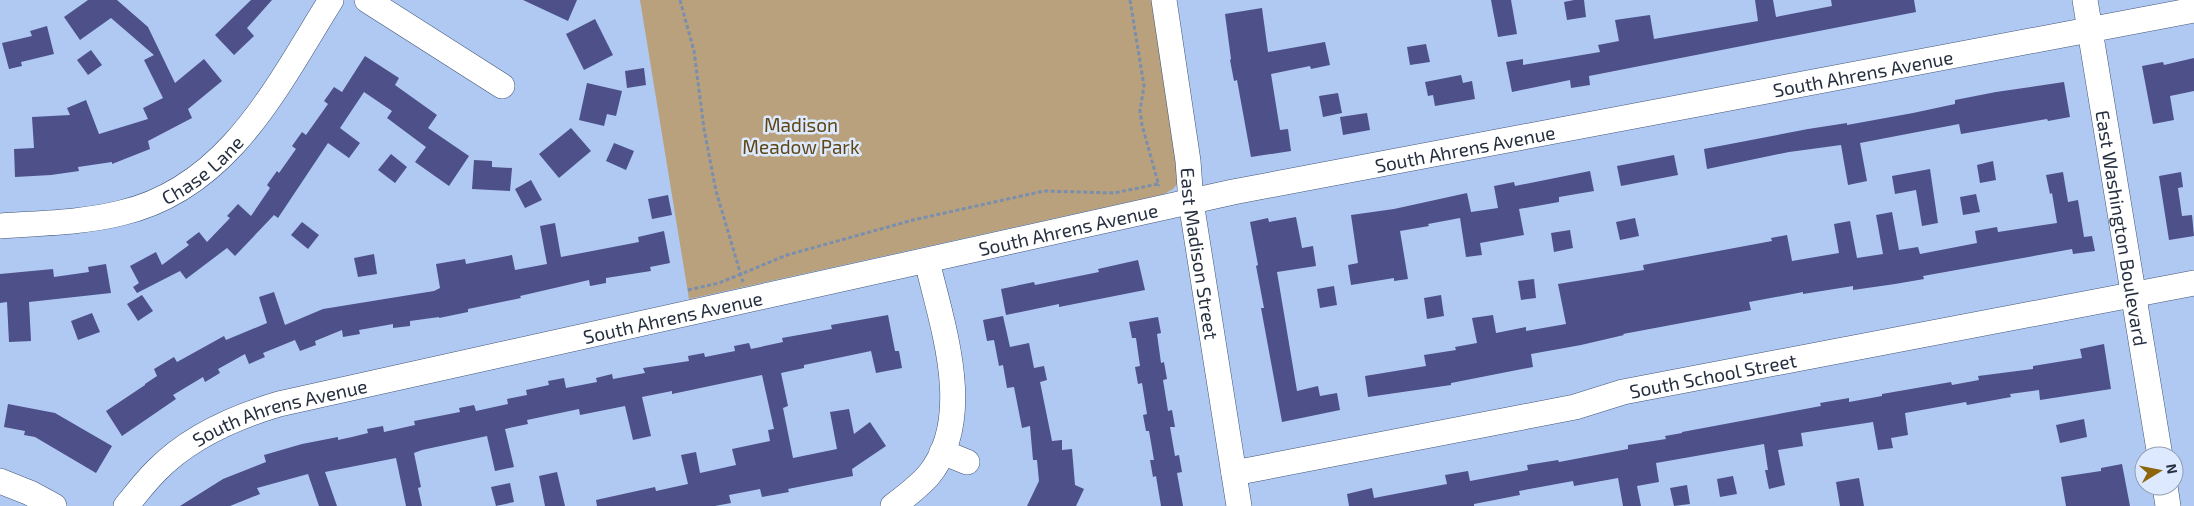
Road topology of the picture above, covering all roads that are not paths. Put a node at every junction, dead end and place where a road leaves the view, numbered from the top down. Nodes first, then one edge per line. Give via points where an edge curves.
1 (330, 0) edge
2 (367, 0) edge
3 (1164, 0) edge
4 (2085, 0) edge
5 (2194, 10) edge
6 (2089, 30) junction
7 (502, 86) dead end
8 (1191, 202) junction
9 (0, 226) edge
10 (927, 261) junction
11 (2194, 283) edge
12 (2132, 295) junction
13 (2158, 446) edge
14 (942, 452) junction
15 (967, 462) dead end
16 (1234, 473) junction
17 (0, 481) edge
18 (898, 502) edge
19 (54, 506) edge
20 (126, 506) edge
21 (1239, 506) edge

1 - 9 street, Chase Lane via 262,112 239,140 205,172 170,195 122,213 79,221
2 - 7 street
3 - 8 street, East Madison Street
4 - 6 street, East Washington Boulevard
5 - 6 street, South Ahrens Avenue
6 - 8 street, South Ahrens Avenue
6 - 12 street, East Washington Boulevard
8 - 10 street, South Ahrens Avenue
8 - 16 street, East Madison Street
10 - 14 street via 954,383 952,417
10 - 20 street, South Ahrens Avenue via 279,404 219,427 185,447 157,470
11 - 12 street, South School Street
12 - 13 street, East Washington Boulevard
12 - 16 street, South School Street via 1623,392 1566,409
14 - 15 street
14 - 18 street via 929,475
16 - 21 street, East Madison Street
17 - 19 street

